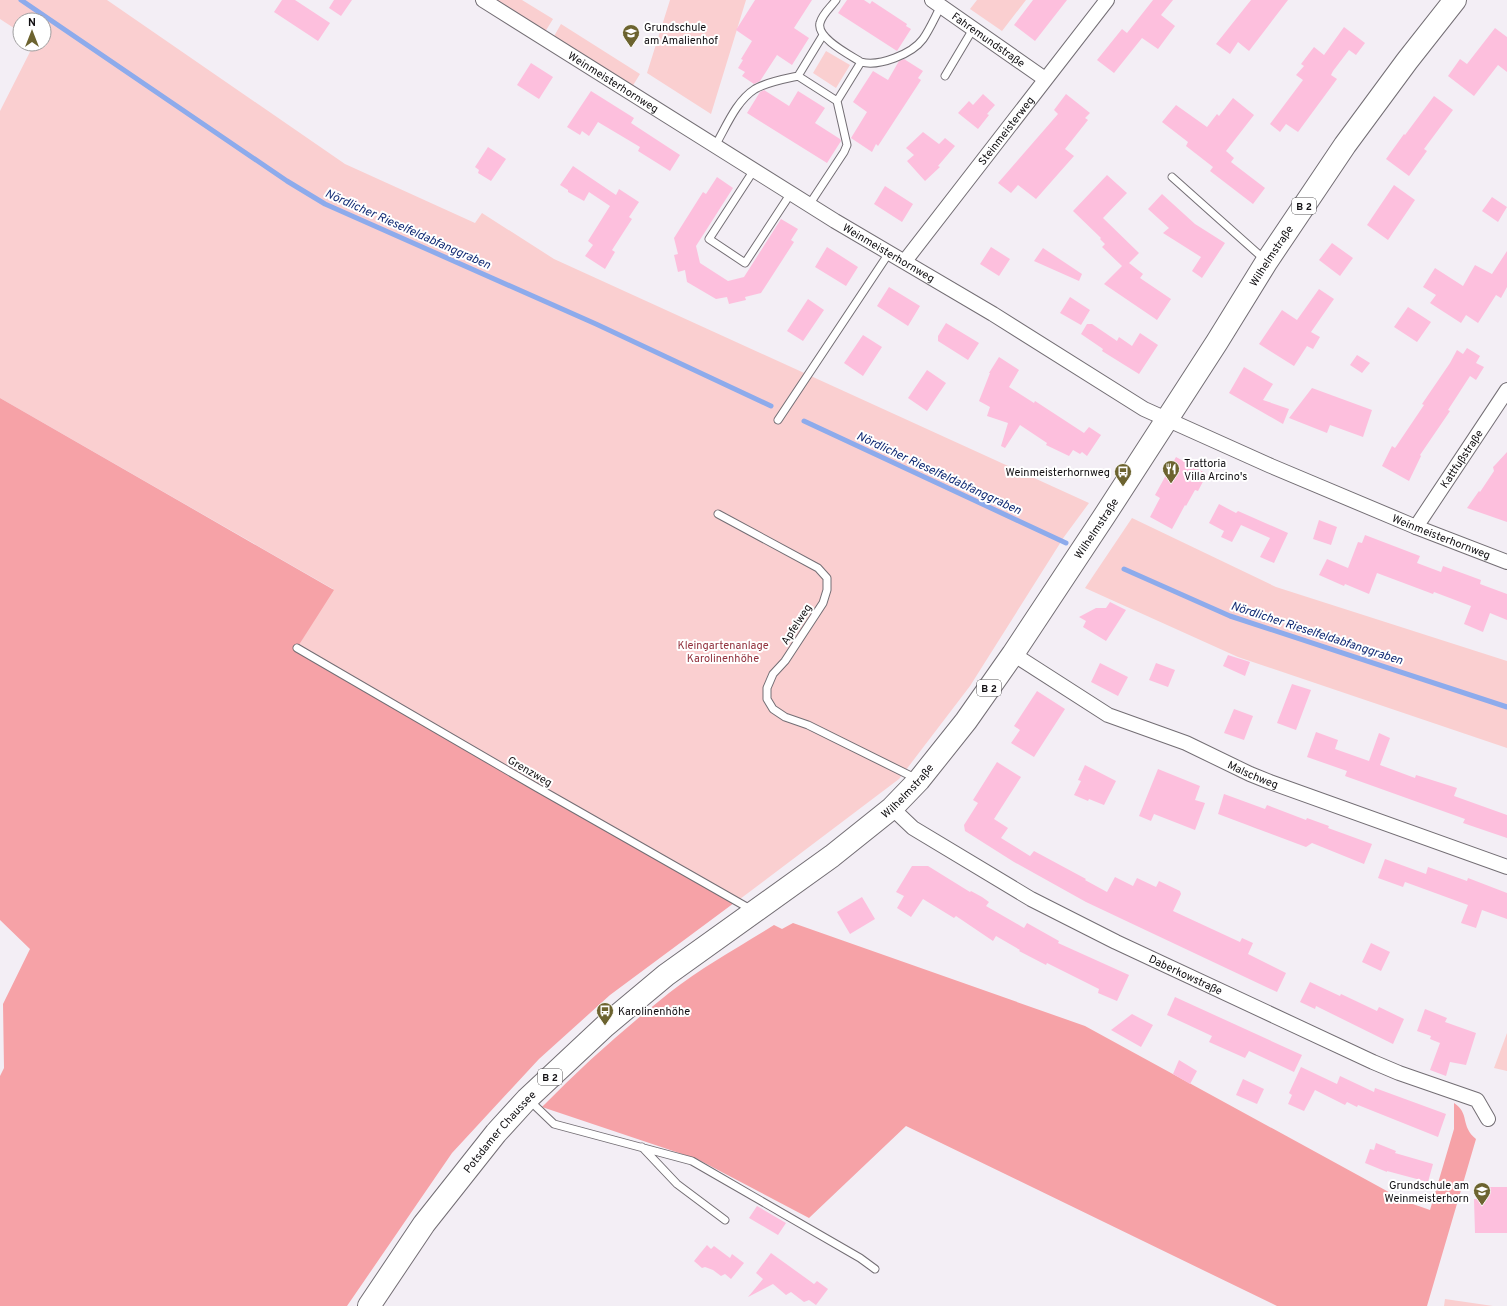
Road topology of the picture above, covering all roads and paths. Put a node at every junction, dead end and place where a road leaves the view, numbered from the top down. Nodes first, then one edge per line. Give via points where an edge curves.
1 (483, 0) edge
2 (836, 0) edge
3 (1106, 0) edge
4 (1455, 0) edge
5 (937, 3) edge
6 (973, 28) junction
7 (823, 36) junction
8 (861, 62) junction
9 (798, 76) junction
10 (945, 76) dead end
11 (1045, 79) junction
12 (837, 101) junction
13 (715, 146) junction
14 (754, 170) junction
15 (1172, 177) dead end
16 (791, 193) junction
17 (810, 205) junction
18 (889, 253) junction
19 (905, 261) junction
20 (1267, 262) junction
21 (1507, 390) edge
22 (778, 420) dead end
23 (1166, 420) junction
24 (718, 514) dead end
25 (1416, 527) junction
26 (1507, 562) edge
27 (296, 648) dead end
28 (1013, 654) junction
29 (919, 780) junction
30 (892, 808) junction
31 (1507, 867) edge
32 (755, 911) junction
33 (527, 1099) junction
34 (1488, 1119) dead end
35 (642, 1147) junction
36 (725, 1220) dead end
37 (876, 1269) dead end
38 (370, 1306) edge

1 - 13 street, Weinmeisterhornweg
2 - 7 lane via 820,21
3 - 11 street, Steinmeisterweg
4 - 20 main road, Wilhelmstraße / B 2 via 1346,145
5 - 6 street, Fahremundstraße
5 - 8 lane via 922,40 908,52 874,63
6 - 10 lane
6 - 11 street, Fahremundstraße
7 - 8 lane
7 - 9 lane
8 - 12 lane
9 - 12 lane
9 - 13 lane via 766,85 748,95
11 - 19 street, Steinmeisterweg
12 - 17 lane via 847,145
13 - 14 street, Weinmeisterhornweg
14 - 16 street, Weinmeisterhornweg
14 - 16 lane via 709,239 745,263
15 - 20 lane
16 - 17 street, Weinmeisterhornweg
17 - 18 street, Weinmeisterhornweg
18 - 19 street, Weinmeisterhornweg
18 - 22 lane
19 - 23 street, Weinmeisterhornweg via 1124,397
20 - 23 main road, Wilhelmstraße / B 2
21 - 25 street, Kattfußstraße
23 - 25 street, Weinmeisterhornweg
23 - 28 main road, Wilhelmstraße / B 2
24 - 29 lane, Apfelweg via 818,568 826,578 827,590 823,603 785,661 773,674 767,688 767,699 773,709
25 - 26 street, Weinmeisterhornweg
27 - 32 lane, Grenzweg
28 - 29 main road, Wilhelmstraße / B 2 via 966,721
28 - 31 street, Malschweg via 1108,715 1186,743 1270,782
29 - 30 main road, Wilhelmstraße / B 2
30 - 32 main road, Wilhelmstraße / B 2 via 832,856
30 - 34 street, Daberkowstraße via 914,828 1031,899 1116,942 1373,1062 1477,1100
32 - 33 main road, Potsdamer Chaussee / B 2 via 666,974 605,1026
33 - 35 lane via 554,1124
33 - 38 main road, Potsdamer Chaussee / B 2 via 496,1133 424,1224
35 - 36 lane via 677,1184
35 - 37 lane via 692,1161

